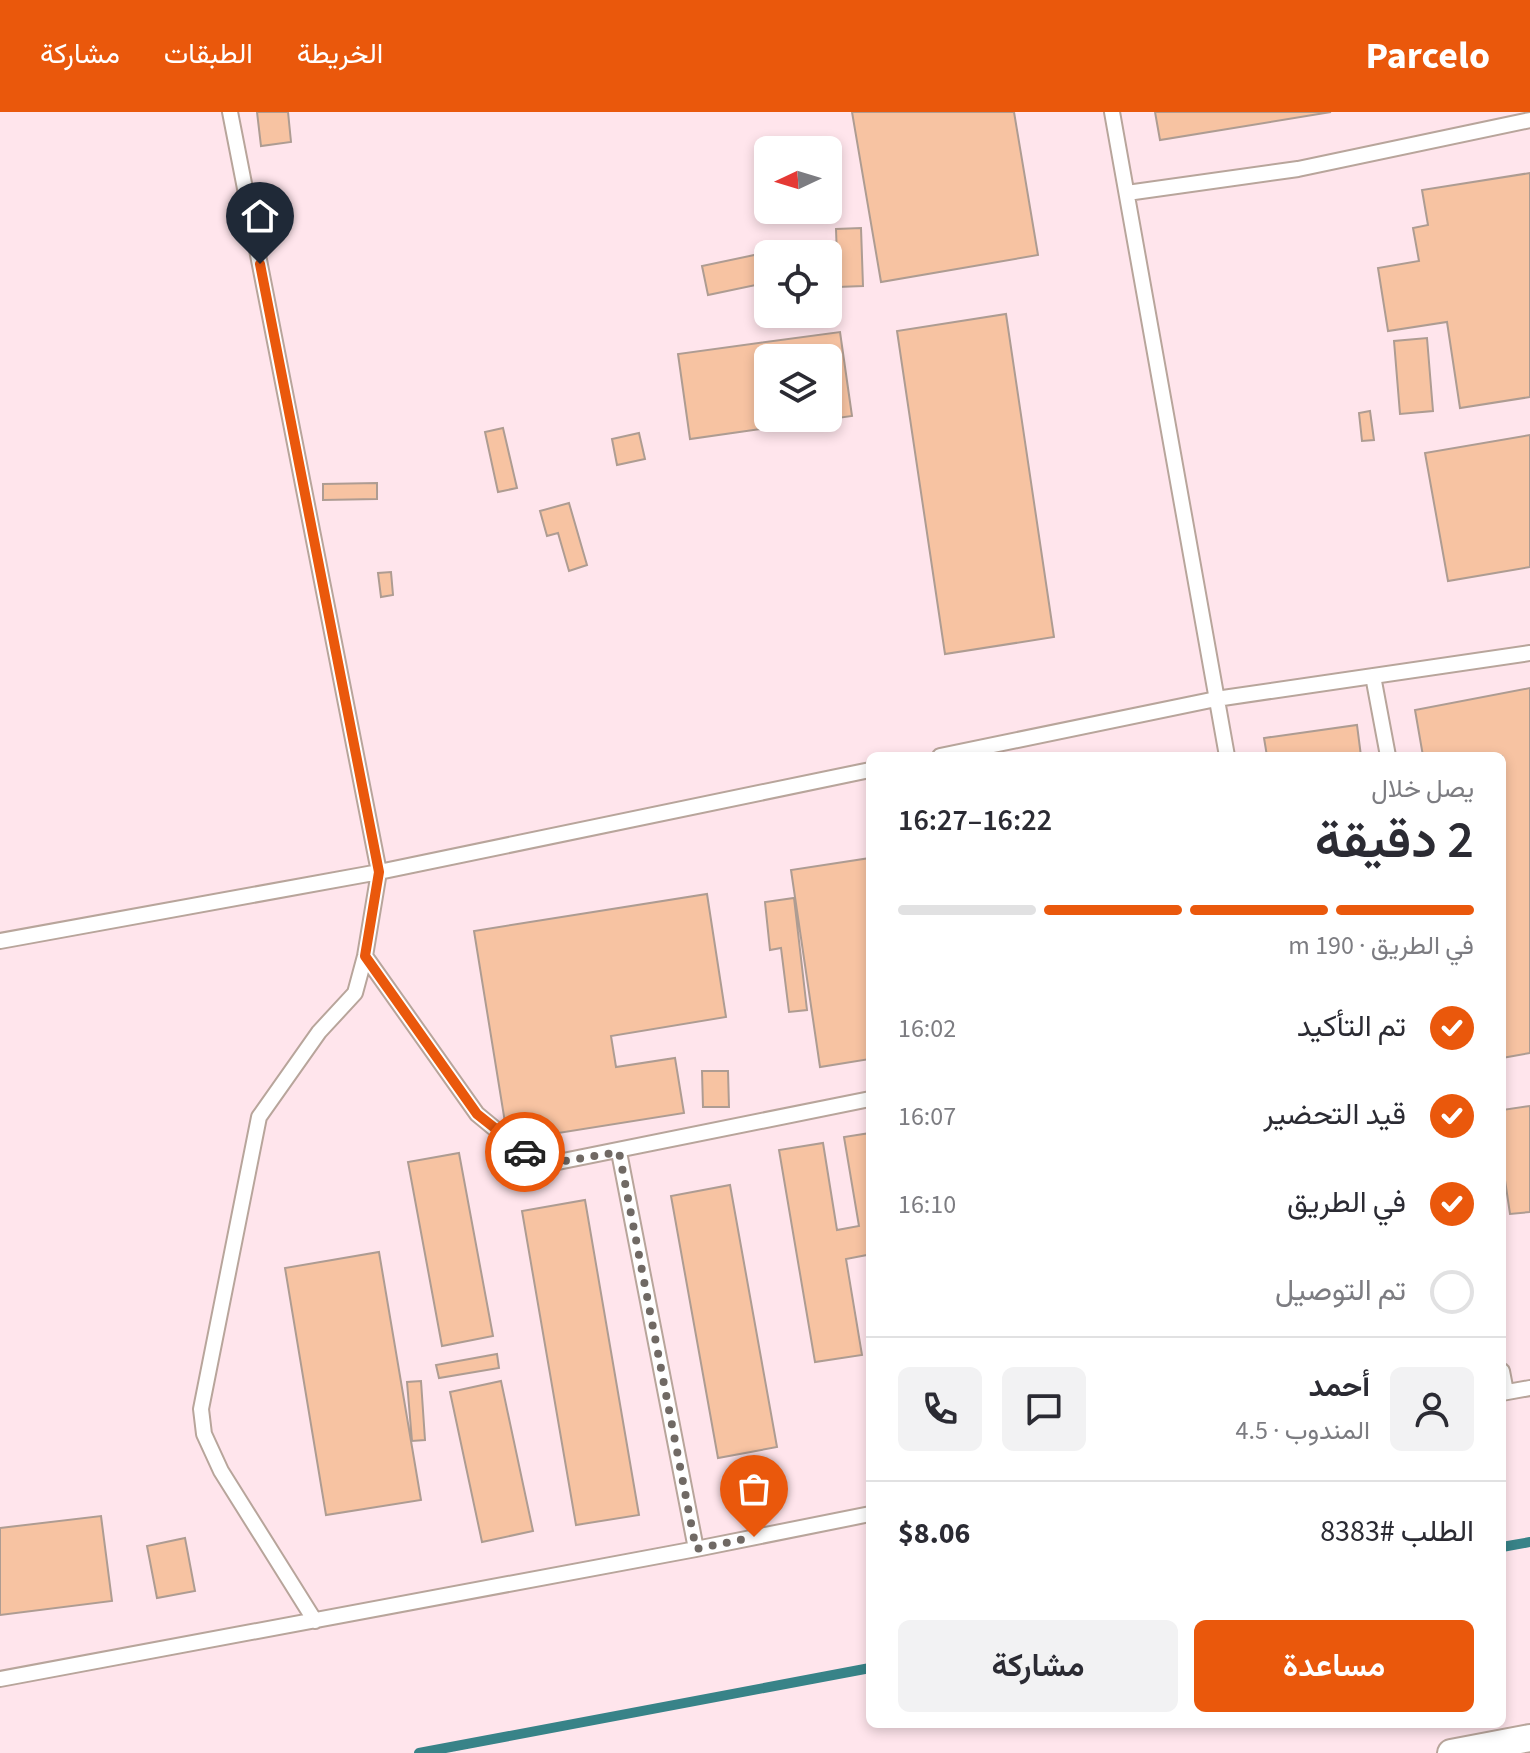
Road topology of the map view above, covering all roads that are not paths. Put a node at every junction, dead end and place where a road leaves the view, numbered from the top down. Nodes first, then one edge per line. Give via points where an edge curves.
1 (230, 112) edge
2 (1112, 112) edge
3 (1530, 120) edge
4 (1127, 193) junction
5 (1530, 653) edge
6 (1373, 676) junction
7 (1216, 699) junction
8 (959, 752) edge
9 (1226, 752) edge
10 (1387, 752) edge
11 (866, 771) edge
12 (379, 872) junction
13 (0, 941) edge
14 (365, 956) junction
15 (866, 1100) edge
16 (619, 1152) junction
17 (1530, 1388) edge
18 (1506, 1392) edge
19 (866, 1515) edge
20 (696, 1549) junction
21 (315, 1621) junction
22 (0, 1679) edge
23 (1530, 1738) edge
24 (1451, 1753) edge

1 - 12 lane
2 - 4 lane
3 - 4 lane via 1298,169
4 - 7 lane
5 - 6 lane
6 - 7 lane
6 - 10 lane
7 - 8 lane
7 - 9 lane
11 - 12 lane
12 - 13 lane
12 - 14 lane
14 - 16 lane via 477,1114 522,1151 553,1163
14 - 21 lane via 355,993 319,1032 259,1117 201,1409 204,1434 221,1471
15 - 16 lane
16 - 20 lane
17 - 18 lane
19 - 20 lane
20 - 21 lane
21 - 22 lane
23 - 24 street

